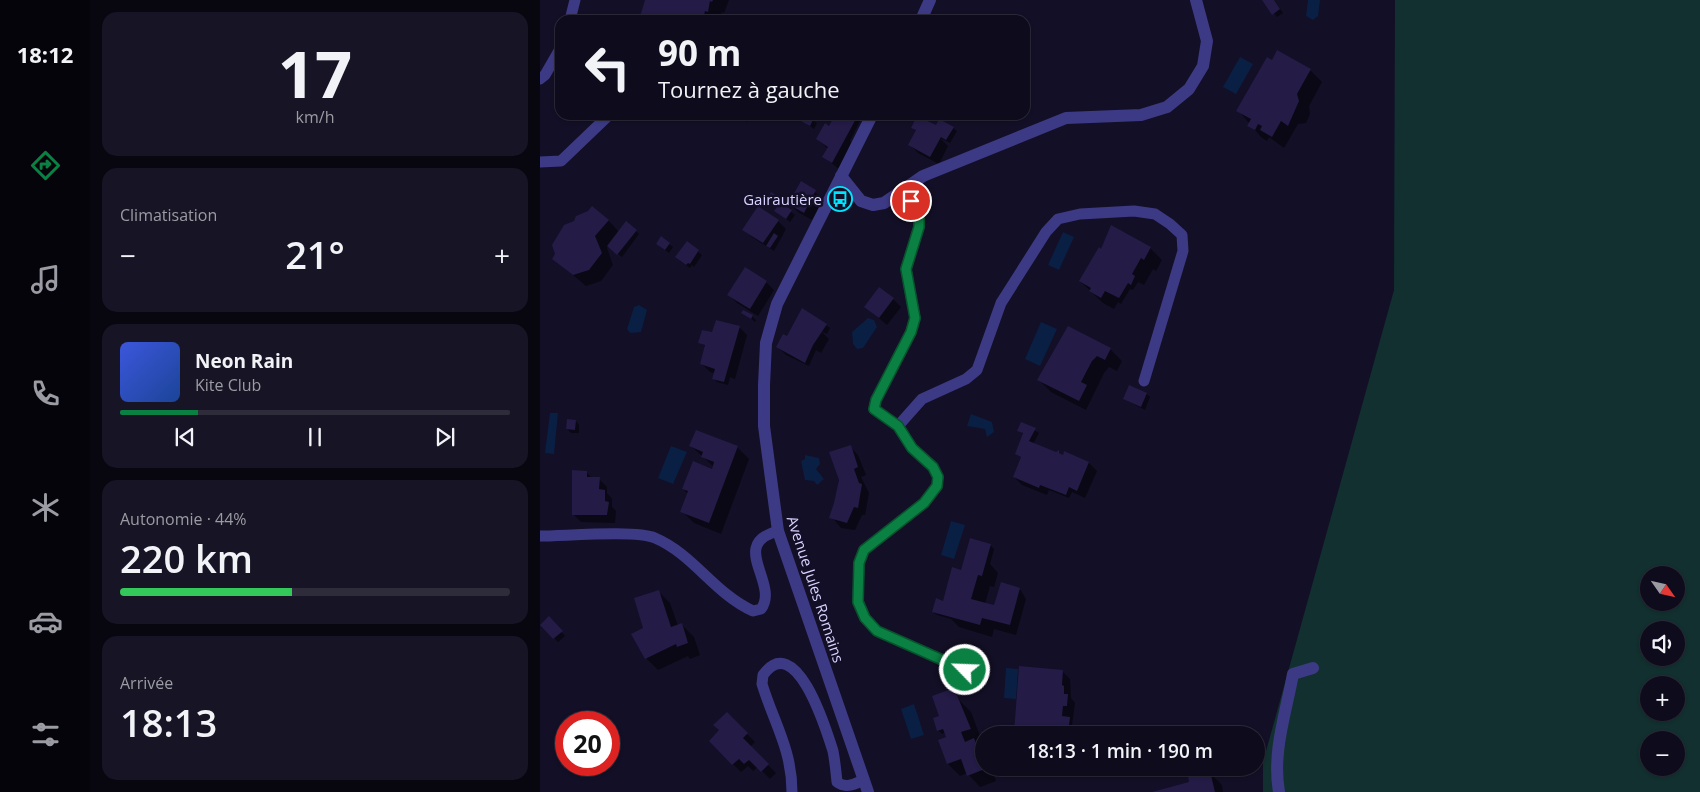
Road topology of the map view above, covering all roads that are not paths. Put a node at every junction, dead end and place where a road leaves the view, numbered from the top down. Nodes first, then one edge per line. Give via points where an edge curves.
1 (575, 0) edge
2 (930, 0) edge
3 (1196, 0) edge
4 (571, 15) edge
5 (923, 15) edge
6 (555, 58) edge
7 (540, 80) edge
8 (604, 120) edge
9 (869, 120) edge
10 (540, 162) edge
11 (841, 176) junction
12 (903, 190) junction
13 (1144, 381) dead end
14 (898, 426) junction
15 (778, 532) junction
16 (540, 536) edge
17 (1312, 668) dead end
18 (965, 670) dead end
19 (866, 786) edge
20 (792, 792) edge
21 (1279, 792) edge

1 - 4 lane
2 - 5 street
3 - 12 street via 1206,28 1206,50 1197,78 1174,102 1141,116 1066,118 923,176
6 - 7 lane
8 - 10 lane via 561,161
9 - 11 street, Avenue Jules Romains
11 - 12 street via 857,198 873,205
11 - 15 street, Avenue Jules Romains via 783,290 766,343 764,426
12 - 14 lane via 919,214 919,227 906,269 915,318 874,409
13 - 14 lane via 1183,251 1182,235 1155,214 1134,211 1080,214 1058,219 1046,232 1001,304 976,370 966,379 922,399
14 - 18 lane via 912,448 933,467 938,477 937,486 924,503 864,550 859,563 858,602 865,618 877,631
15 - 16 lane via 758,540 755,550 766,595 761,609 753,611 718,589 689,561 653,538
15 - 19 street, Avenue Jules Romains
17 - 21 street via 1293,674 1278,746 1276,774
19 - 20 lane via 842,786 837,782 833,753 822,719 800,673 784,664 774,665 763,675 762,684 786,744

